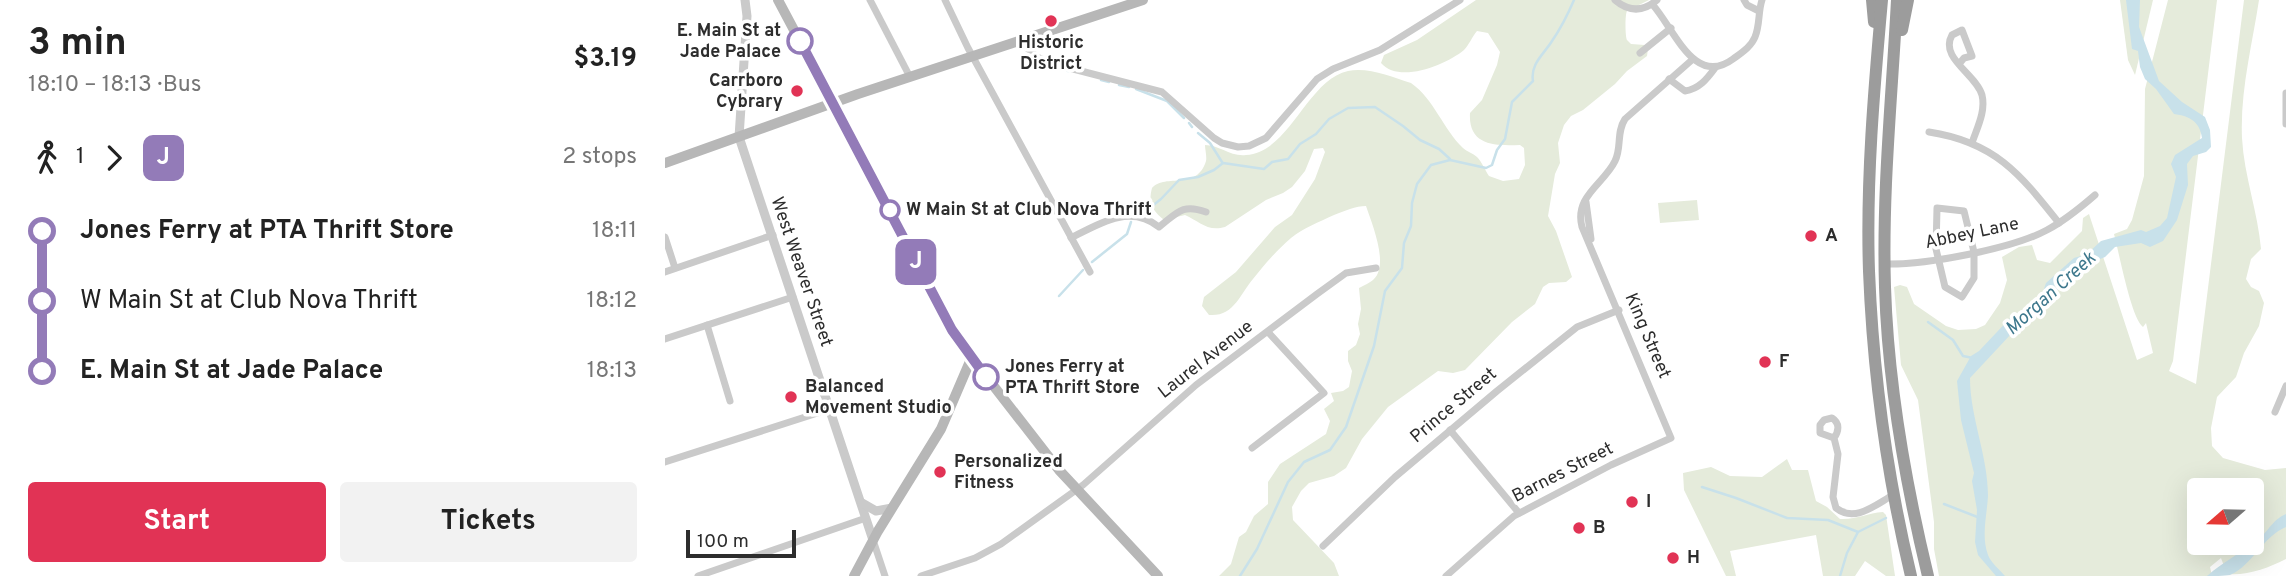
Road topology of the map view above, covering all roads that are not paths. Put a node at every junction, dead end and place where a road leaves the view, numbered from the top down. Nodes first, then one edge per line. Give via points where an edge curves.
1 (745, 0) edge
2 (778, 0) edge
3 (870, 0) edge
4 (945, 0) edge
5 (1143, 0) edge
6 (1460, 0) edge
7 (1615, 0) edge
8 (1744, 0) edge
9 (1762, 0) edge
10 (1872, 0) edge
11 (1882, 0) edge
12 (1897, 0) edge
13 (1908, 0) edge
14 (1654, 2) edge
15 (1759, 10) junction
16 (1671, 28) junction
17 (1019, 41) junction
18 (1640, 54) dead end
19 (972, 55) junction
20 (1877, 57) junction
21 (1693, 59) junction
22 (1959, 64) junction
23 (1715, 68) junction
24 (1893, 71) junction
25 (910, 77) junction
26 (1669, 79) junction
27 (2286, 93) edge
28 (833, 104) junction
29 (2286, 124) edge
30 (1929, 132) dead end
31 (739, 137) junction
32 (1972, 143) junction
33 (665, 163) edge
34 (1871, 183) junction
35 (2095, 195) dead end
36 (1206, 212) dead end
37 (2059, 223) junction
38 (773, 235) junction
39 (665, 237) edge
40 (1071, 238) junction
41 (1974, 252) junction
42 (1938, 259) junction
43 (1885, 264) junction
44 (675, 268) junction
45 (1376, 268) dead end
46 (1869, 270) junction
47 (665, 272) edge
48 (1090, 272) dead end
49 (793, 296) junction
50 (1619, 310) junction
51 (707, 325) junction
52 (1268, 332) junction
53 (665, 339) edge
54 (971, 359) junction
55 (1893, 386) junction
56 (2286, 386) edge
57 (730, 401) dead end
58 (830, 409) junction
59 (2275, 412) dead end
60 (1450, 430) junction
61 (1671, 438) joint
62 (1834, 438) dead end
63 (1252, 448) dead end
64 (665, 462) edge
65 (1076, 490) junction
66 (1893, 495) junction
67 (861, 501) junction
68 (893, 508) junction
69 (1519, 513) junction
70 (866, 519) junction
71 (873, 540) junction
72 (1324, 546) dead end
73 (1154, 575) edge
74 (698, 576) edge
75 (854, 576) edge
76 (885, 576) edge
77 (921, 576) edge
78 (1446, 576) edge
79 (1911, 576) edge
80 (1928, 576) edge

1 - 31 street
2 - 28 main road
3 - 25 street
4 - 19 street
5 - 17 main road
6 - 17 street via 1380,50 1326,72 1272,132 1249,146 1230,146 1214,138 1162,92 1050,63
7 - 14 street via 1634,9 1645,9
8 - 15 street
9 - 15 street
10 - 20 highway
11 - 20 highway
12 - 24 highway
13 - 24 highway
14 - 16 street
15 - 23 street via 1753,41
16 - 18 street
16 - 21 street
17 - 19 main road
19 - 25 main road
19 - 40 street
20 - 34 highway
21 - 23 street
21 - 26 street
22 - 22 street via 1972,56 1962,30 1952,34 1948,43
22 - 32 street via 1980,90 1983,102
23 - 26 street via 1693,90 1685,91
24 - 43 highway
25 - 28 main road
26 - 50 street, King Street via 1625,119 1615,162 1586,198 1592,247
27 - 29 street
28 - 31 main road
28 - 54 main road
30 - 32 street
31 - 33 main road
31 - 38 street, West Weaver Street
32 - 37 street via 2014,169
34 - 43 highway via 1877,251
34 - 46 highway
35 - 37 street, Abbey Lane
36 - 40 street via 1184,209 1159,228 1140,216 1124,216
37 - 41 street, Abbey Lane via 2033,237
38 - 44 street
38 - 49 street, West Weaver Street
39 - 44 street
40 - 48 street
41 - 42 street, Abbey Lane
41 - 42 street via 1974,278 1962,297 1945,287
41 - 42 street via 1964,211 1937,208
42 - 43 street, Abbey Lane
43 - 55 highway
44 - 47 street
45 - 52 street, Laurel Avenue via 1346,273
46 - 55 highway via 1877,286 1883,351
46 - 66 highway via 1875,373
49 - 51 street
49 - 58 street, West Weaver Street
50 - 60 street, Prince Street via 1577,327
50 - 61 street, King Street
51 - 53 street
51 - 57 street
52 - 63 street via 1324,393
52 - 65 street, Laurel Avenue via 1196,385
54 - 65 main road
54 - 68 main road via 941,429
55 - 80 highway
56 - 59 street
58 - 64 street
58 - 67 street, West Weaver Street
60 - 69 street
60 - 72 street, Prince Street
61 - 69 street, Barnes Street
62 - 66 street via 1836,508 1854,515
65 - 73 main road
65 - 77 street, Laurel Avenue via 985,554
66 - 79 highway
67 - 68 street via 876,511
67 - 70 street, West Weaver Street
68 - 71 main road
69 - 78 street, Barnes Street
70 - 71 street, West Weaver Street
70 - 74 street
71 - 75 main road
71 - 76 street, West Weaver Street

